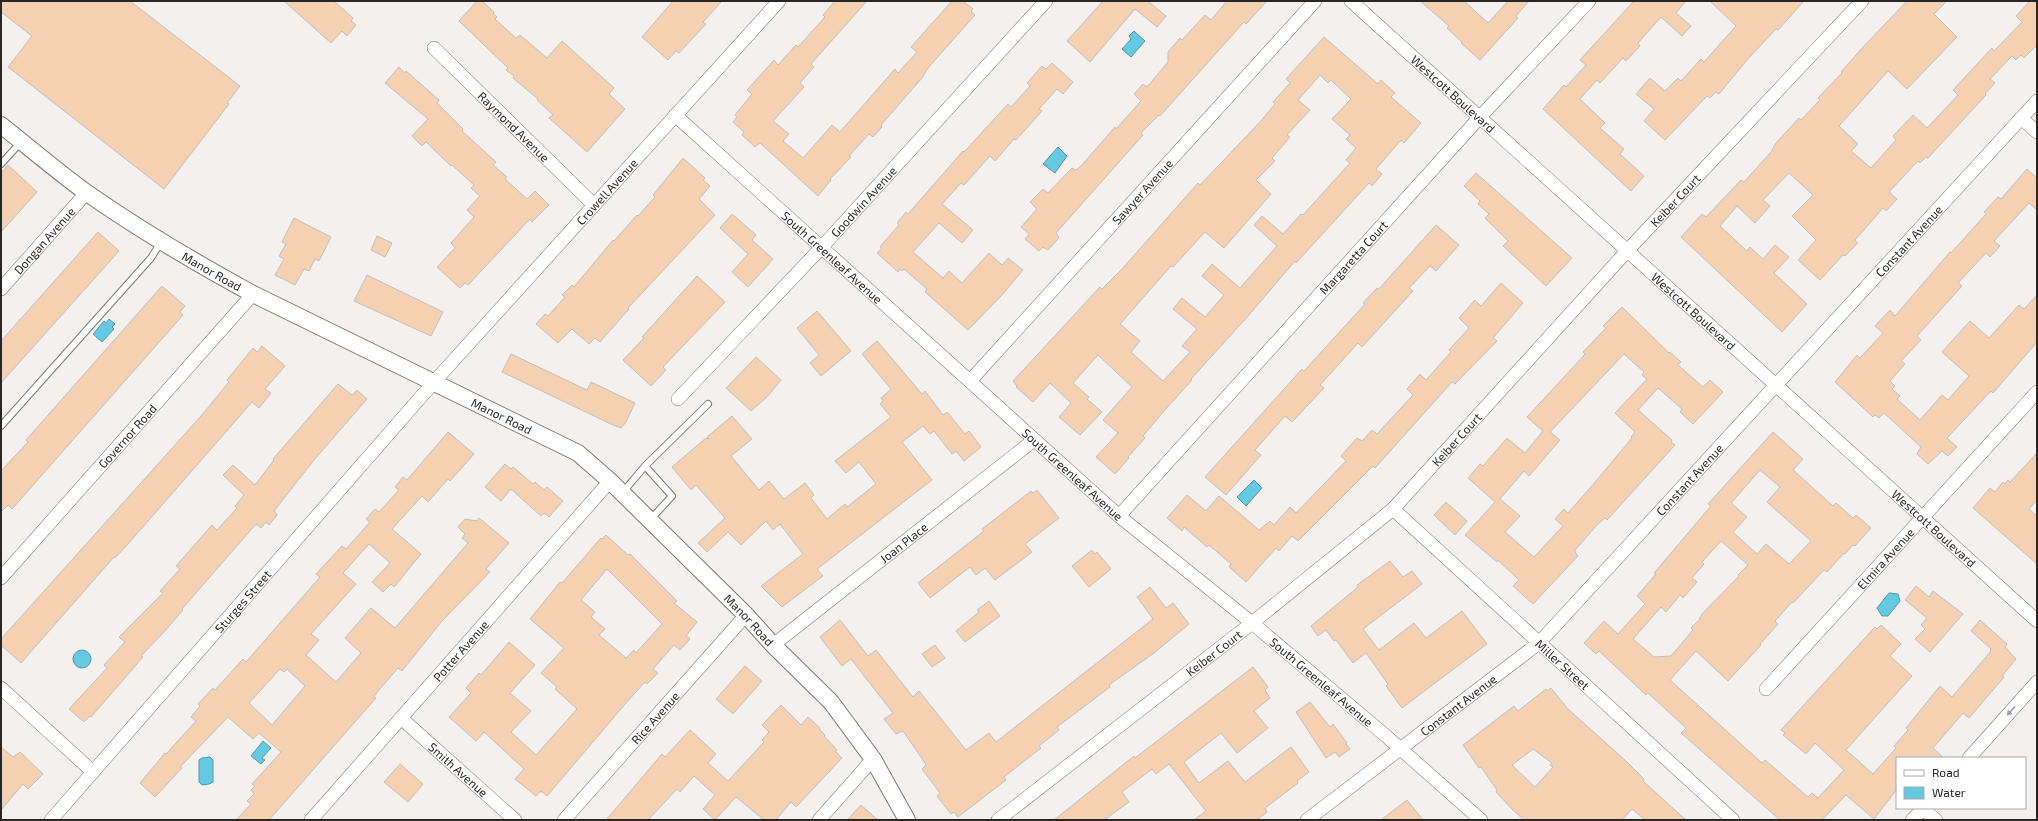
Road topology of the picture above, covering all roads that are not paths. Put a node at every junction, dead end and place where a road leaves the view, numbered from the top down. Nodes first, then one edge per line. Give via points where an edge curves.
1 (779, 1) edge
2 (1046, 1) edge
3 (1316, 1) edge
4 (1351, 1) edge
5 (1589, 1) edge
6 (1862, 1) edge
7 (434, 48) dead end
8 (2037, 101) edge
9 (675, 115) junction
10 (1480, 117) junction
11 (2021, 118) junction
12 (1, 126) edge
13 (2037, 132) edge
14 (21, 142) junction
15 (1, 164) edge
16 (87, 192) junction
17 (594, 205) junction
18 (162, 242) junction
19 (821, 248) junction
20 (1627, 251) junction
21 (1, 289) edge
22 (253, 294) junction
23 (434, 382) junction
24 (970, 382) junction
25 (1775, 385) junction
26 (2037, 392) edge
27 (678, 398) dead end
28 (708, 404) dead end
29 (1, 426) edge
30 (1034, 440) junction
31 (645, 466) junction
32 (610, 482) junction
33 (622, 494) junction
34 (1393, 509) junction
35 (1119, 516) junction
36 (1923, 518) junction
37 (650, 520) junction
38 (1, 578) edge
39 (746, 615) junction
40 (2037, 621) edge
41 (1252, 623) junction
42 (1539, 643) junction
43 (773, 645) junction
44 (2037, 682) edge
45 (1, 688) edge
46 (1766, 689) dead end
47 (401, 718) junction
48 (1402, 749) junction
49 (1970, 757) edge
50 (873, 759) junction
51 (93, 772) junction
52 (1923, 809) edge
53 (1925, 809) edge
54 (1001, 819) edge
55 (51, 820) edge
56 (311, 820) edge
57 (515, 820) edge
58 (564, 820) edge
59 (819, 820) edge
60 (907, 820) edge
61 (1308, 820) edge
62 (1481, 820) edge
63 (1733, 820) edge
64 (1912, 820) edge
65 (1936, 820) edge

1 - 9 street, Crowell Avenue
2 - 19 street, Goodwin Avenue
3 - 24 street, Sawyer Avenue
4 - 10 street, Westcott Boulevard
5 - 10 street, Margaretta Court
6 - 20 street, Keiber Court
7 - 17 street, Raymond Avenue
8 - 11 street, Constant Avenue
9 - 17 street, Crowell Avenue
9 - 19 street, South Greenleaf Avenue
10 - 20 street, Westcott Boulevard
10 - 35 street, Margaretta Court
11 - 13 street
11 - 25 street, Constant Avenue
12 - 14 street, Manor Road
14 - 15 lane
14 - 16 street, Manor Road
16 - 18 street, Manor Road
16 - 21 street, Dongan Avenue
17 - 23 street, Crowell Avenue
18 - 22 street, Manor Road
18 - 29 lane via 151,258
19 - 24 street, South Greenleaf Avenue
19 - 27 street, Goodwin Avenue
20 - 25 street, Westcott Boulevard
20 - 34 street, Keiber Court
22 - 23 street, Manor Road
22 - 38 street, Governor Road
23 - 32 street, Manor Road via 578,453
23 - 51 street, Sturges Street
24 - 30 street, South Greenleaf Avenue
25 - 36 street, Westcott Boulevard
25 - 42 street, Constant Avenue
26 - 36 street, Elmira Avenue
28 - 31 lane
30 - 35 street, South Greenleaf Avenue
30 - 43 street, Joan Place
31 - 33 lane
31 - 37 lane via 672,496
32 - 33 street, Manor Road
32 - 47 street, Potter Avenue
33 - 37 street, Manor Road
34 - 41 street, Keiber Court
34 - 42 street, Miller Street
35 - 41 street, South Greenleaf Avenue
36 - 40 street, Westcott Boulevard
36 - 46 street, Elmira Avenue
37 - 39 street, Manor Road
39 - 43 street, Manor Road
39 - 58 street, Rice Avenue
41 - 48 street, South Greenleaf Avenue
41 - 54 street, Keiber Court
42 - 48 street, Constant Avenue
42 - 63 street, Miller Street
43 - 50 street, Manor Road via 831,702
44 -> 49 street
45 - 51 street
47 - 56 street, Potter Avenue
47 - 57 street, Smith Avenue
48 - 61 street, Constant Avenue
48 - 62 street, South Greenleaf Avenue
50 - 59 street
50 - 60 street, Manor Road
51 - 55 street, Sturges Street
52 - 64 street
53 - 65 street

